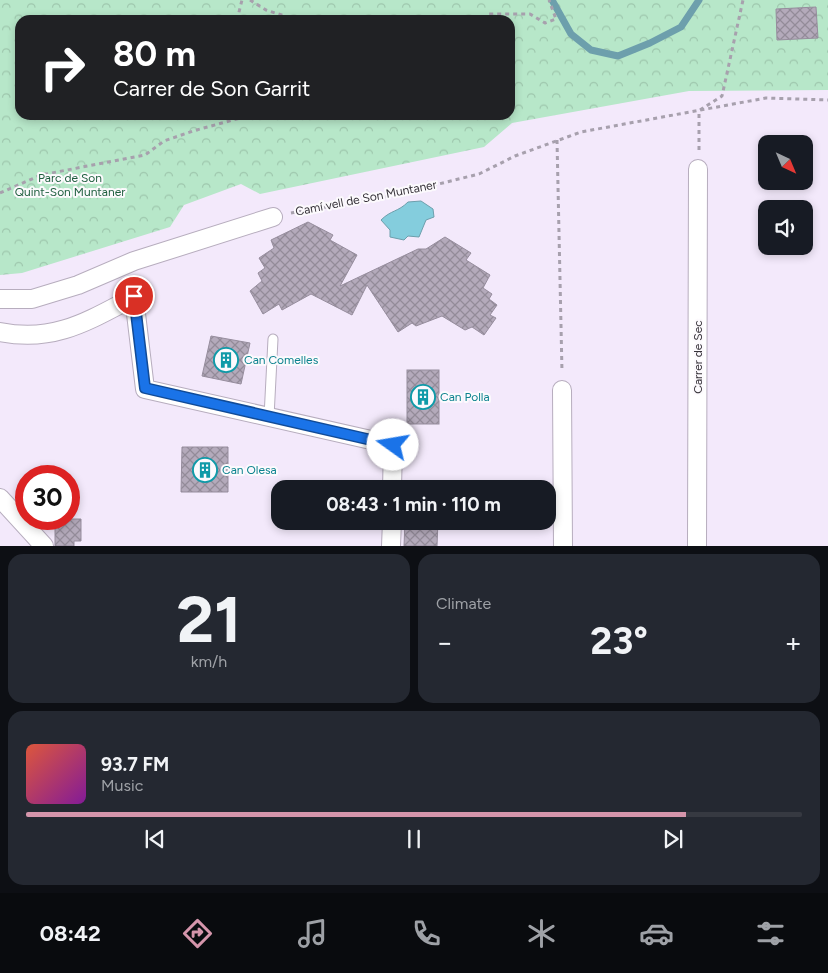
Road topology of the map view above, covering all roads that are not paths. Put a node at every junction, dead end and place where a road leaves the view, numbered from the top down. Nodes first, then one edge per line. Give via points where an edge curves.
1 (698, 169) road end
2 (273, 217) road end
3 (0, 299) edge
4 (0, 332) edge
5 (273, 339) dead end
6 (562, 390) road end
7 (268, 417) junction
8 (392, 480) edge
9 (0, 498) edge
10 (392, 530) edge
11 (44, 546) edge
12 (391, 546) edge
13 (563, 546) edge
14 (697, 546) edge

1 - 14 street, Carrer de Sec
2 - 3 street via 134,261 78,285 32,298
4 - 7 street via 11,335 54,334 90,320 134,296 145,388
5 - 7 lane
6 - 13 street
7 - 8 street via 393,445
9 - 11 street
10 - 12 street

